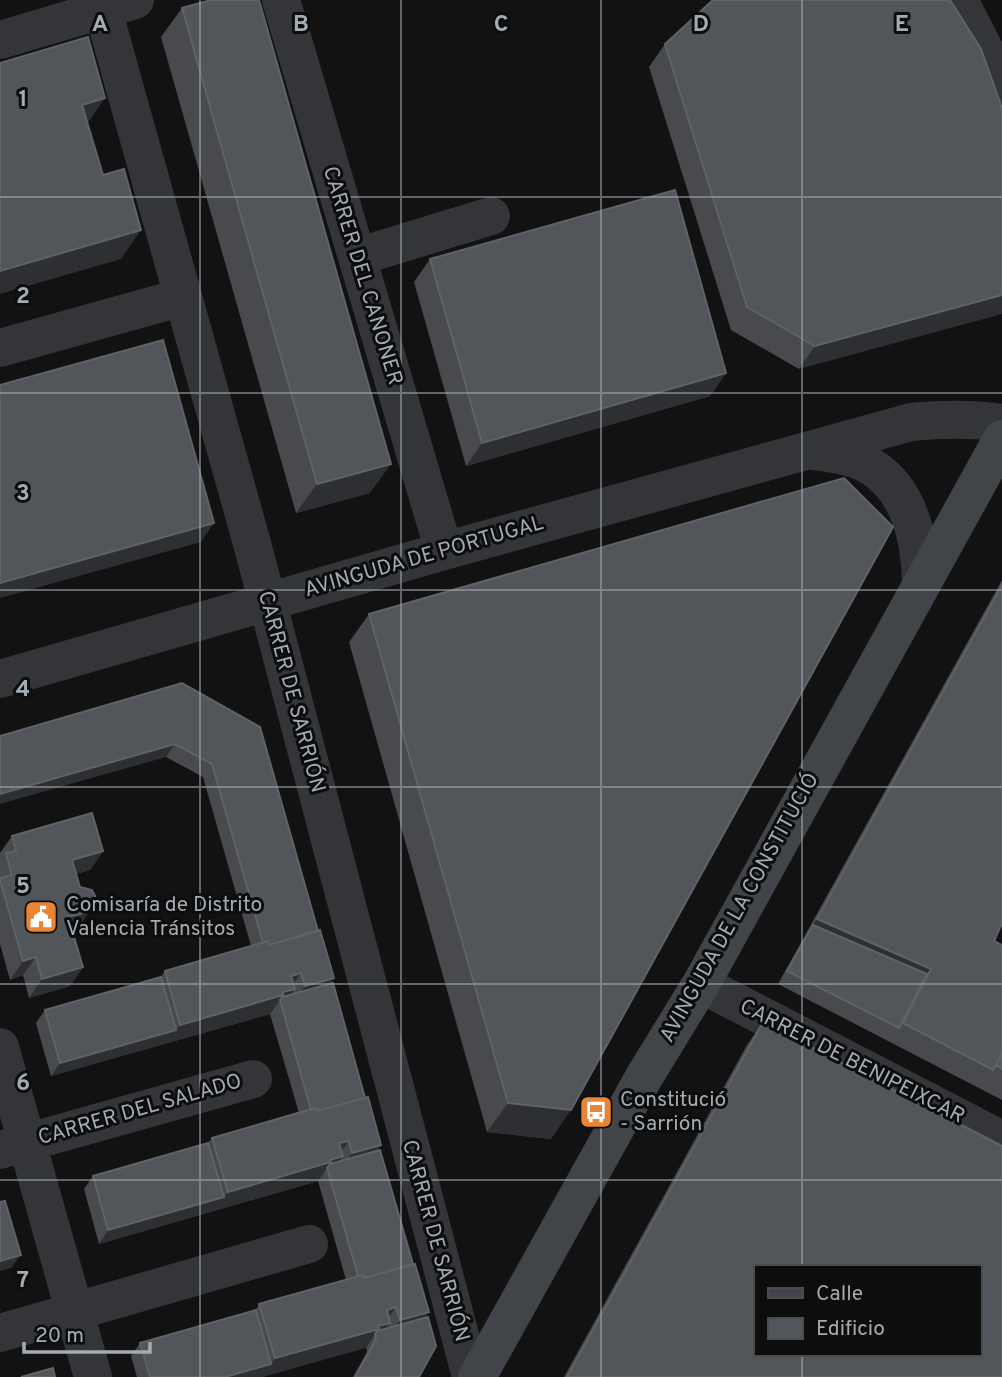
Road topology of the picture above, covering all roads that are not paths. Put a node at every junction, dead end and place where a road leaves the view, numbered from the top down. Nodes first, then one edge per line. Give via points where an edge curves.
1 (281, 0) edge
2 (959, 0) edge
3 (119, 5) edge
4 (0, 40) edge
5 (1002, 84) edge
6 (491, 216) dead end
7 (357, 257) junction
8 (183, 297) junction
9 (0, 348) edge
10 (1002, 424) edge
11 (1002, 439) edge
12 (809, 450) junction
13 (444, 551) junction
14 (921, 583) junction
15 (268, 602) junction
16 (0, 679) edge
17 (701, 984) junction
18 (0, 1047) edge
19 (253, 1079) dead end
20 (1002, 1140) edge
21 (13, 1146) edge
22 (309, 1244) dead end
23 (74, 1312) junction
24 (0, 1333) edge
25 (93, 1377) edge
26 (471, 1377) edge
27 (477, 1377) edge

1 - 7 street, CARRER DEL CANONER
2 - 5 street
3 - 4 street
3 - 8 street, CARRER DE SARRIÓN
6 - 7 street
7 - 13 street, CARRER DEL CANONER
8 - 9 street
8 - 15 street, CARRER DE SARRIÓN
10 - 12 street, AVINGUDA DE PORTUGAL via 944,419 911,422
11 - 14 main road, AVINGUDA DE LA CONSTITUCIÓ
12 - 13 street, AVINGUDA DE PORTUGAL
12 - 14 street, AVINGUDA DE PORTUGAL via 872,466 894,486 915,531
13 - 15 street, AVINGUDA DE PORTUGAL
14 - 17 main road, AVINGUDA DE LA CONSTITUCIÓ
15 - 16 street, AVINGUDA DE PORTUGAL
15 - 26 street, CARRER DE SARRIÓN
17 - 20 street, CARRER DE BENIPEIXCAR
17 - 27 main road, AVINGUDA DE LA CONSTITUCIÓ
18 - 21 street, CARRER DEL SALADO
19 - 21 street, CARRER DEL SALADO
21 - 23 street
22 - 23 street
23 - 24 street
23 - 25 street

